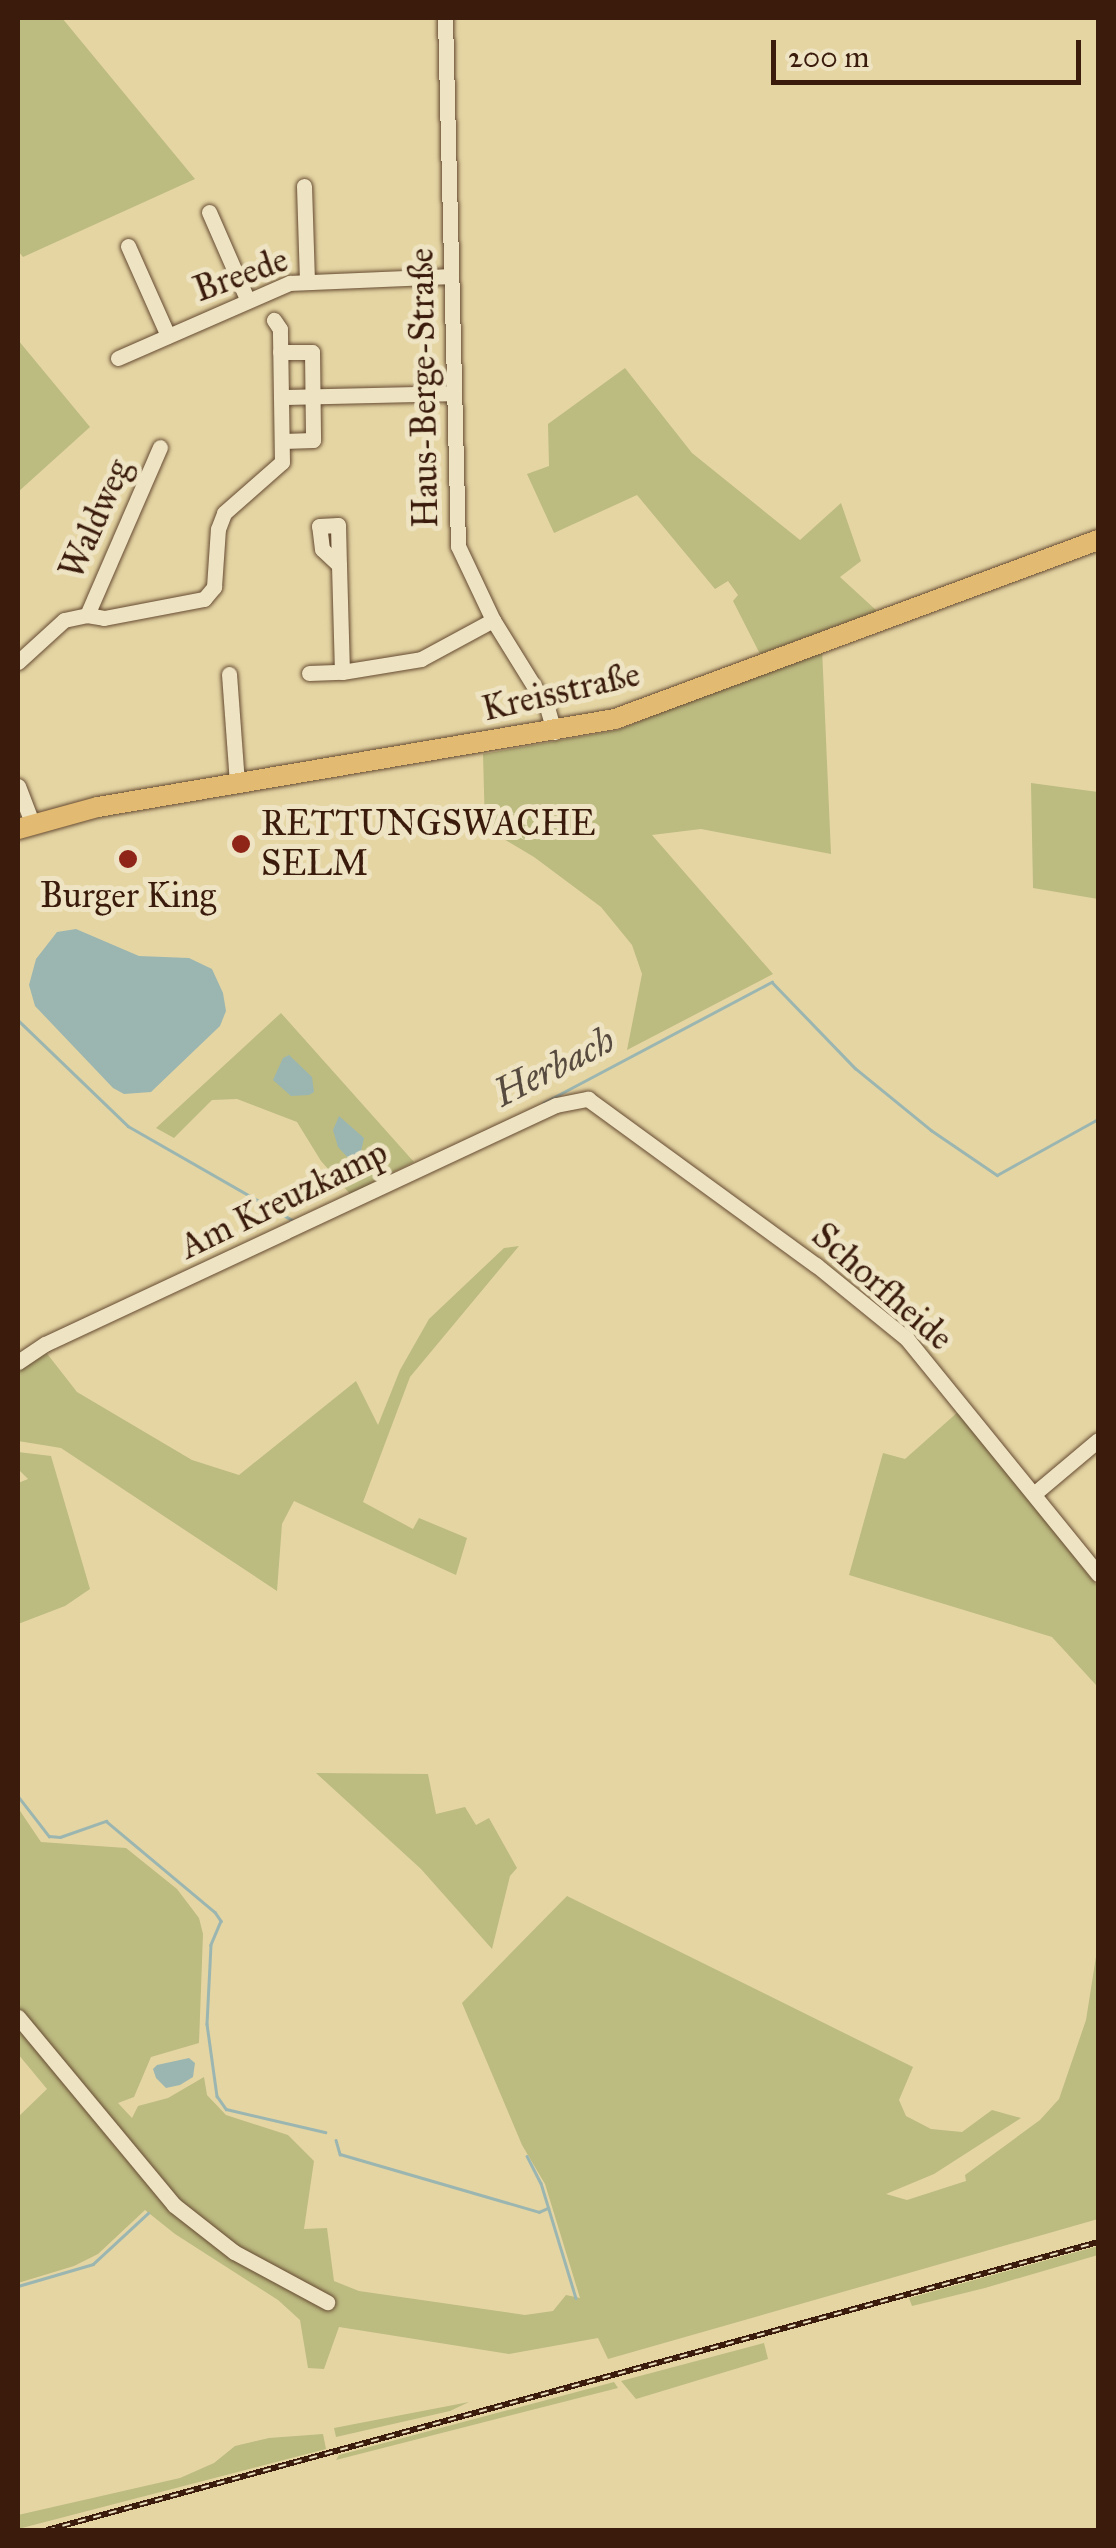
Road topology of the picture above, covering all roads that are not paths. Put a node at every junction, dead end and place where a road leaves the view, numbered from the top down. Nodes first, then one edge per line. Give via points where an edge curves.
1 (444, 18) edge
2 (304, 186) dead end
3 (209, 212) dead end
4 (128, 246) dead end
5 (451, 276) junction
6 (307, 281) junction
7 (248, 299) junction
8 (274, 320) dead end
9 (168, 336) junction
10 (280, 352) junction
11 (118, 358) dead end
12 (453, 393) junction
13 (282, 397) junction
14 (313, 397) junction
15 (282, 441) junction
16 (160, 447) dead end
17 (1098, 540) edge
18 (340, 565) dead end
19 (86, 615) junction
20 (493, 620) junction
21 (19, 656) edge
22 (342, 672) junction
23 (309, 673) dead end
24 (229, 674) dead end
25 (554, 732) junction
26 (237, 783) junction
27 (18, 786) edge
28 (25, 826) edge
29 (580, 1098) joint
30 (18, 1362) edge
31 (1098, 1440) edge
32 (1035, 1493) junction
33 (1098, 1574) edge
34 (18, 2017) edge
35 (327, 2302) dead end

1 - 5 street, Haus-Berge-Straße
2 - 6 street
3 - 7 street
4 - 9 street
5 - 6 street, Breede
5 - 12 street, Haus-Berge-Straße
6 - 7 street, Breede
7 - 9 street, Breede
8 - 10 street
9 - 11 street, Breede
10 - 13 street
10 - 14 street via 312,352
12 - 14 street
12 - 20 street, Haus-Berge-Straße via 458,546
13 - 14 street
13 - 15 street
14 - 15 street via 314,440
15 - 19 street, Waldweg via 282,462 224,513 214,586 204,599 104,618
16 - 19 street, Waldweg
17 - 25 main road, Kreisstraße via 652,706
18 - 22 street
19 - 21 street, Waldweg via 50,628
20 - 22 street via 421,659
20 - 25 street, Haus-Berge-Straße via 547,707
22 - 23 street
24 - 26 street
25 - 26 main road, Kreisstraße
26 - 28 main road, Kreisstraße
27 - 28 street
29 - 30 street, Am Kreuzkamp
29 - 32 street, Schorfheide via 816,1264 908,1339
31 - 32 street
32 - 33 street, Schorfheide
34 - 35 street via 174,2205 234,2252

